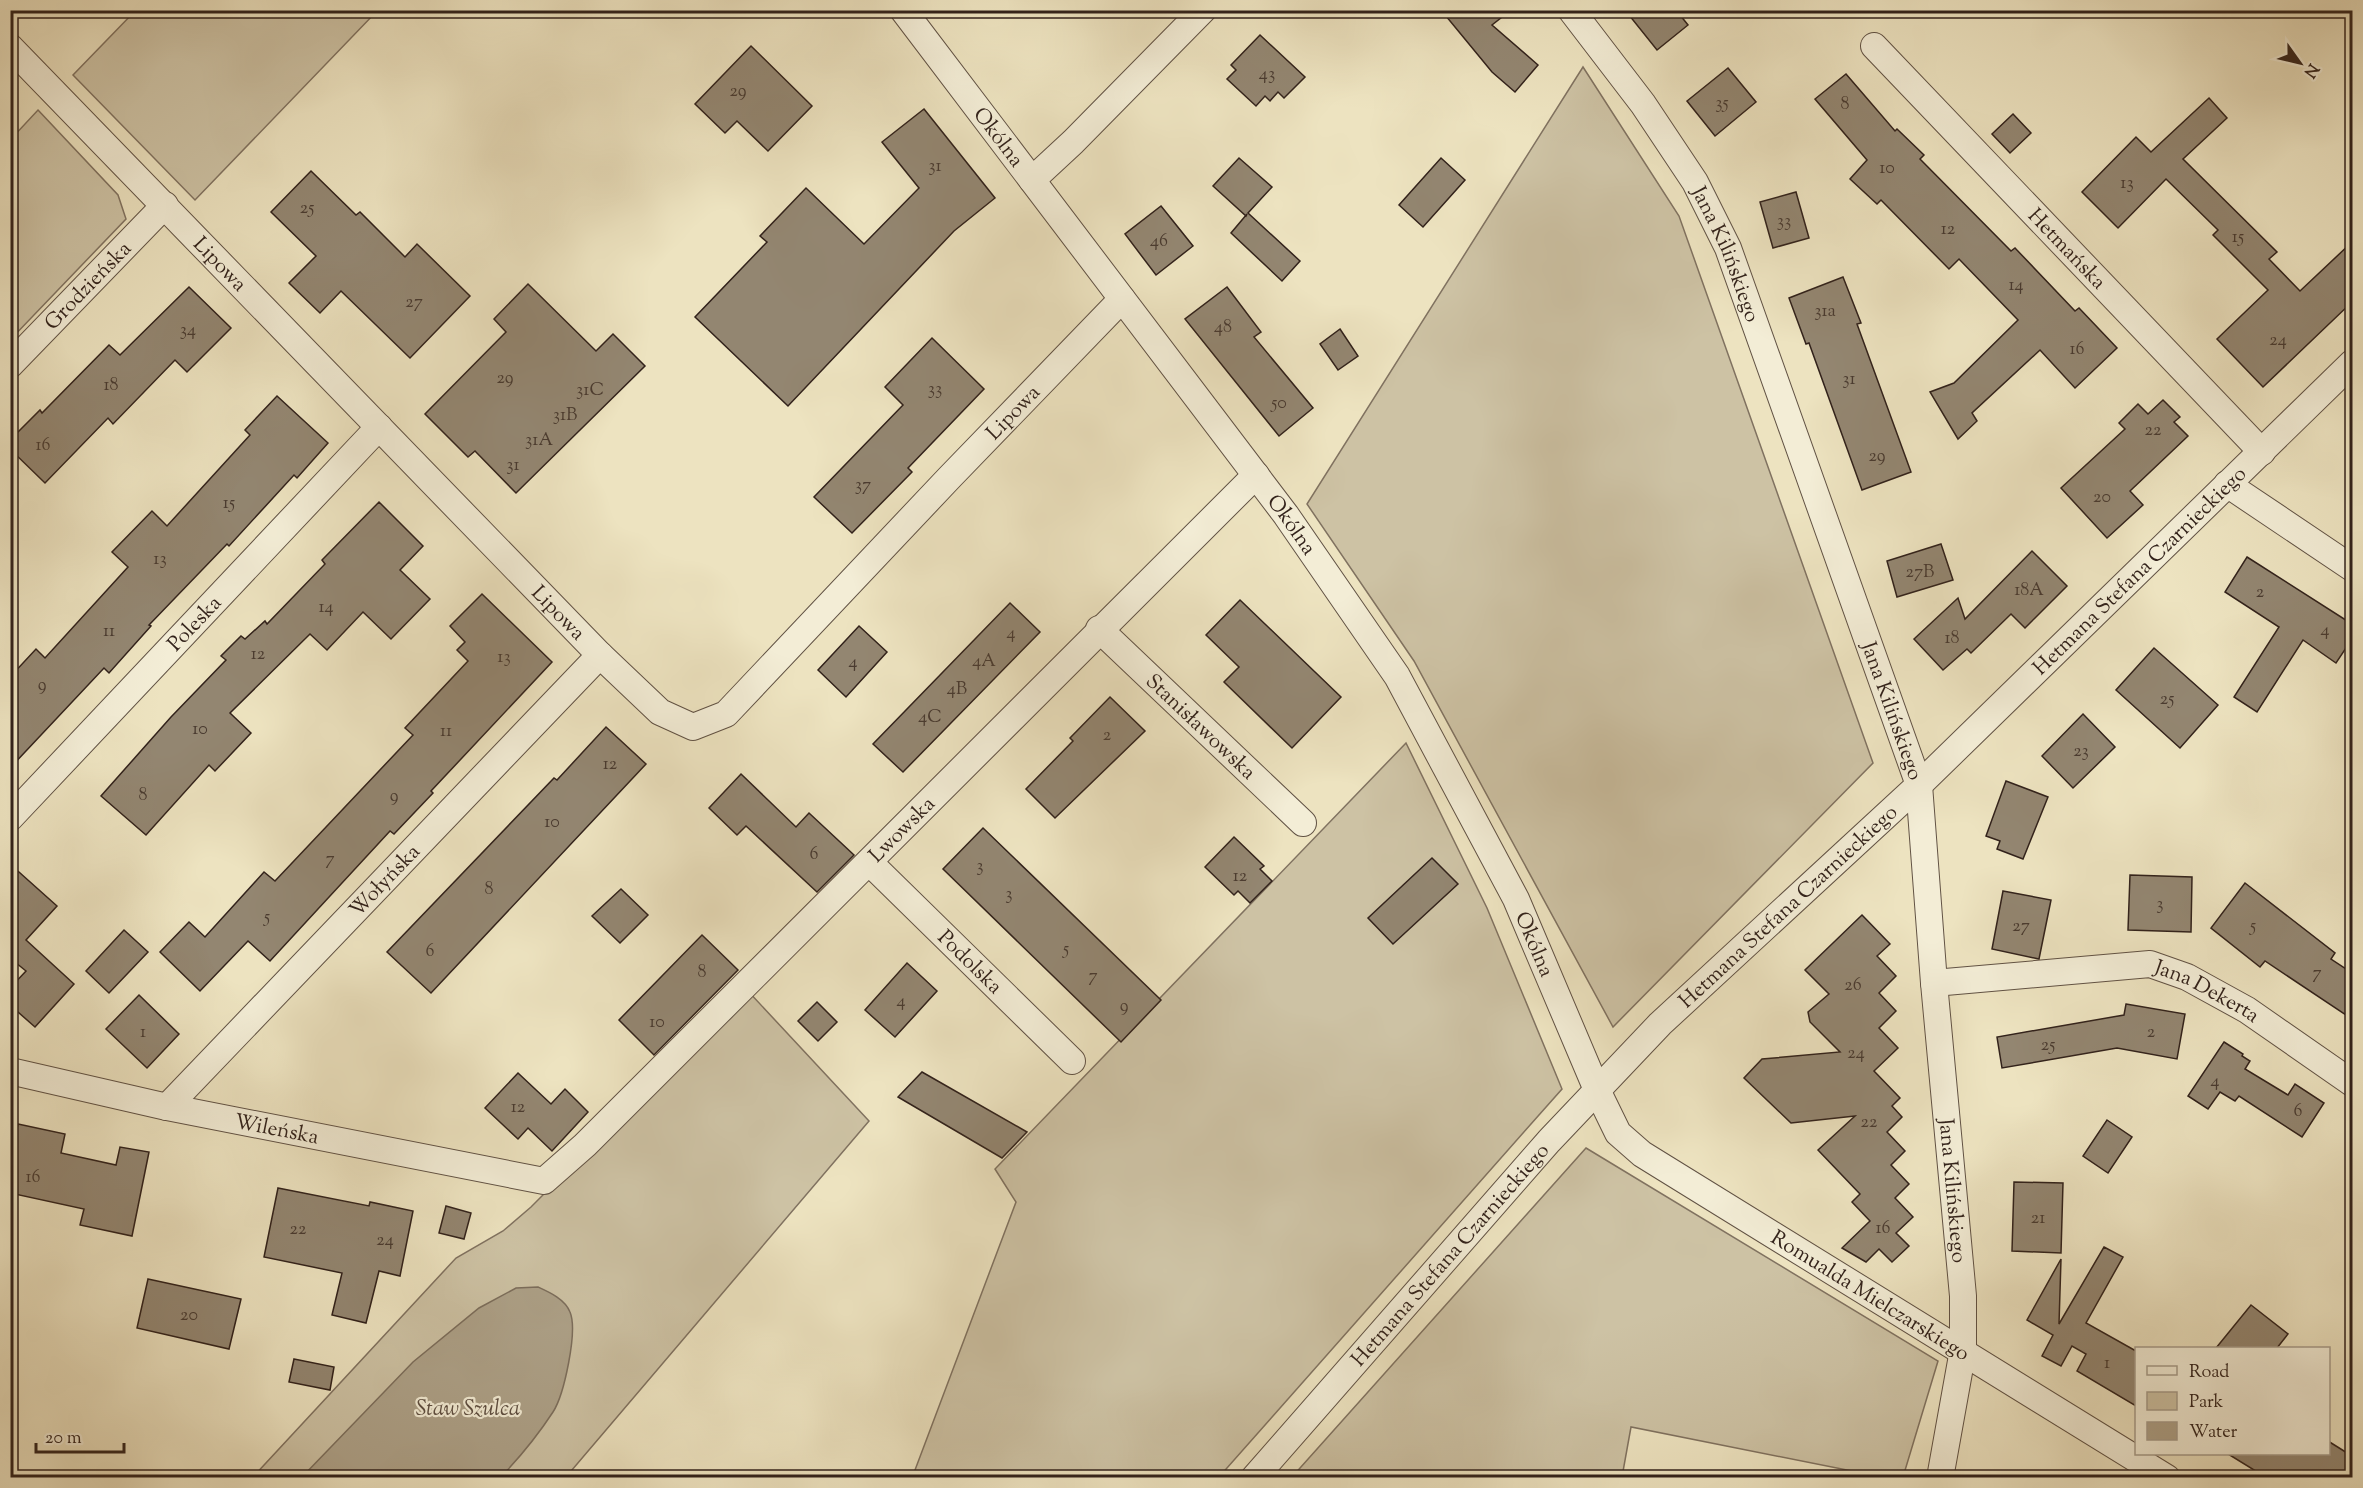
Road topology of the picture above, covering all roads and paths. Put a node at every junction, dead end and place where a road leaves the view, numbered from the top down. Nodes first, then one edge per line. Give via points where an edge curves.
1 (903, 10) edge
2 (1203, 10) edge
3 (1571, 10) edge
4 (1874, 46) dead end
5 (10, 47) edge
6 (1032, 180) junction
7 (165, 205) junction
8 (1122, 299) junction
9 (2352, 363) edge
10 (10, 365) edge
11 (379, 427) junction
12 (2262, 452) junction
13 (1256, 475) junction
14 (2228, 484) junction
15 (2352, 567) edge
16 (1099, 629) junction
17 (600, 655) junction
18 (1919, 785) junction
19 (10, 818) edge
20 (1303, 823) dead end
21 (869, 862) junction
22 (1934, 983) junction
23 (1072, 1061) dead end
24 (10, 1071) edge
25 (2352, 1083) edge
26 (1597, 1090) junction
27 (167, 1107) junction
28 (544, 1180) joint
29 (1963, 1350) junction
30 (1254, 1478) edge
31 (1940, 1478) edge
32 (2167, 1478) edge

1 - 6 street, Okólna
2 - 6 street
3 - 18 street, Jana Kilińskiego via 1643,104 1695,182 1728,248
4 - 12 street, Hetmańska
5 - 7 street, Lipowa
6 - 8 street, Okólna
7 - 10 street, Grodzieńska
7 - 11 street, Lipowa
8 - 13 street, Okólna
8 - 17 street, Lipowa via 726,714 693,727 660,712
9 - 12 street, Hetmana Stefana Czarnieckiego
11 - 17 street, Lipowa
11 - 19 street, Poleska
12 - 14 street, Hetmana Stefana Czarnieckiego
13 - 16 street, Lwowska
13 - 26 street, Okólna via 1397,676 1516,899
14 - 15 street
14 - 18 street, Hetmana Stefana Czarnieckiego
16 - 20 street, Stanisławowska
16 - 21 street, Lwowska
17 - 27 street, Wołyńska
18 - 22 street, Jana Kilińskiego
18 - 26 street, Hetmana Stefana Czarnieckiego via 1660,1024
21 - 23 street, Podolska
21 - 28 street, Lwowska via 585,1145
22 - 25 street, Jana Dekerta via 2150,964 2187,976 2247,1010
22 - 29 street, Jana Kilińskiego via 1963,1296
24 - 27 street, Wileńska
26 - 29 street, Romualda Mielczarskiego via 1618,1133 1642,1154
26 - 30 street, Hetmana Stefana Czarnieckiego
27 - 28 street, Wileńska
29 - 31 street, Jana Kilińskiego
29 - 32 street, Romualda Mielczarskiego

